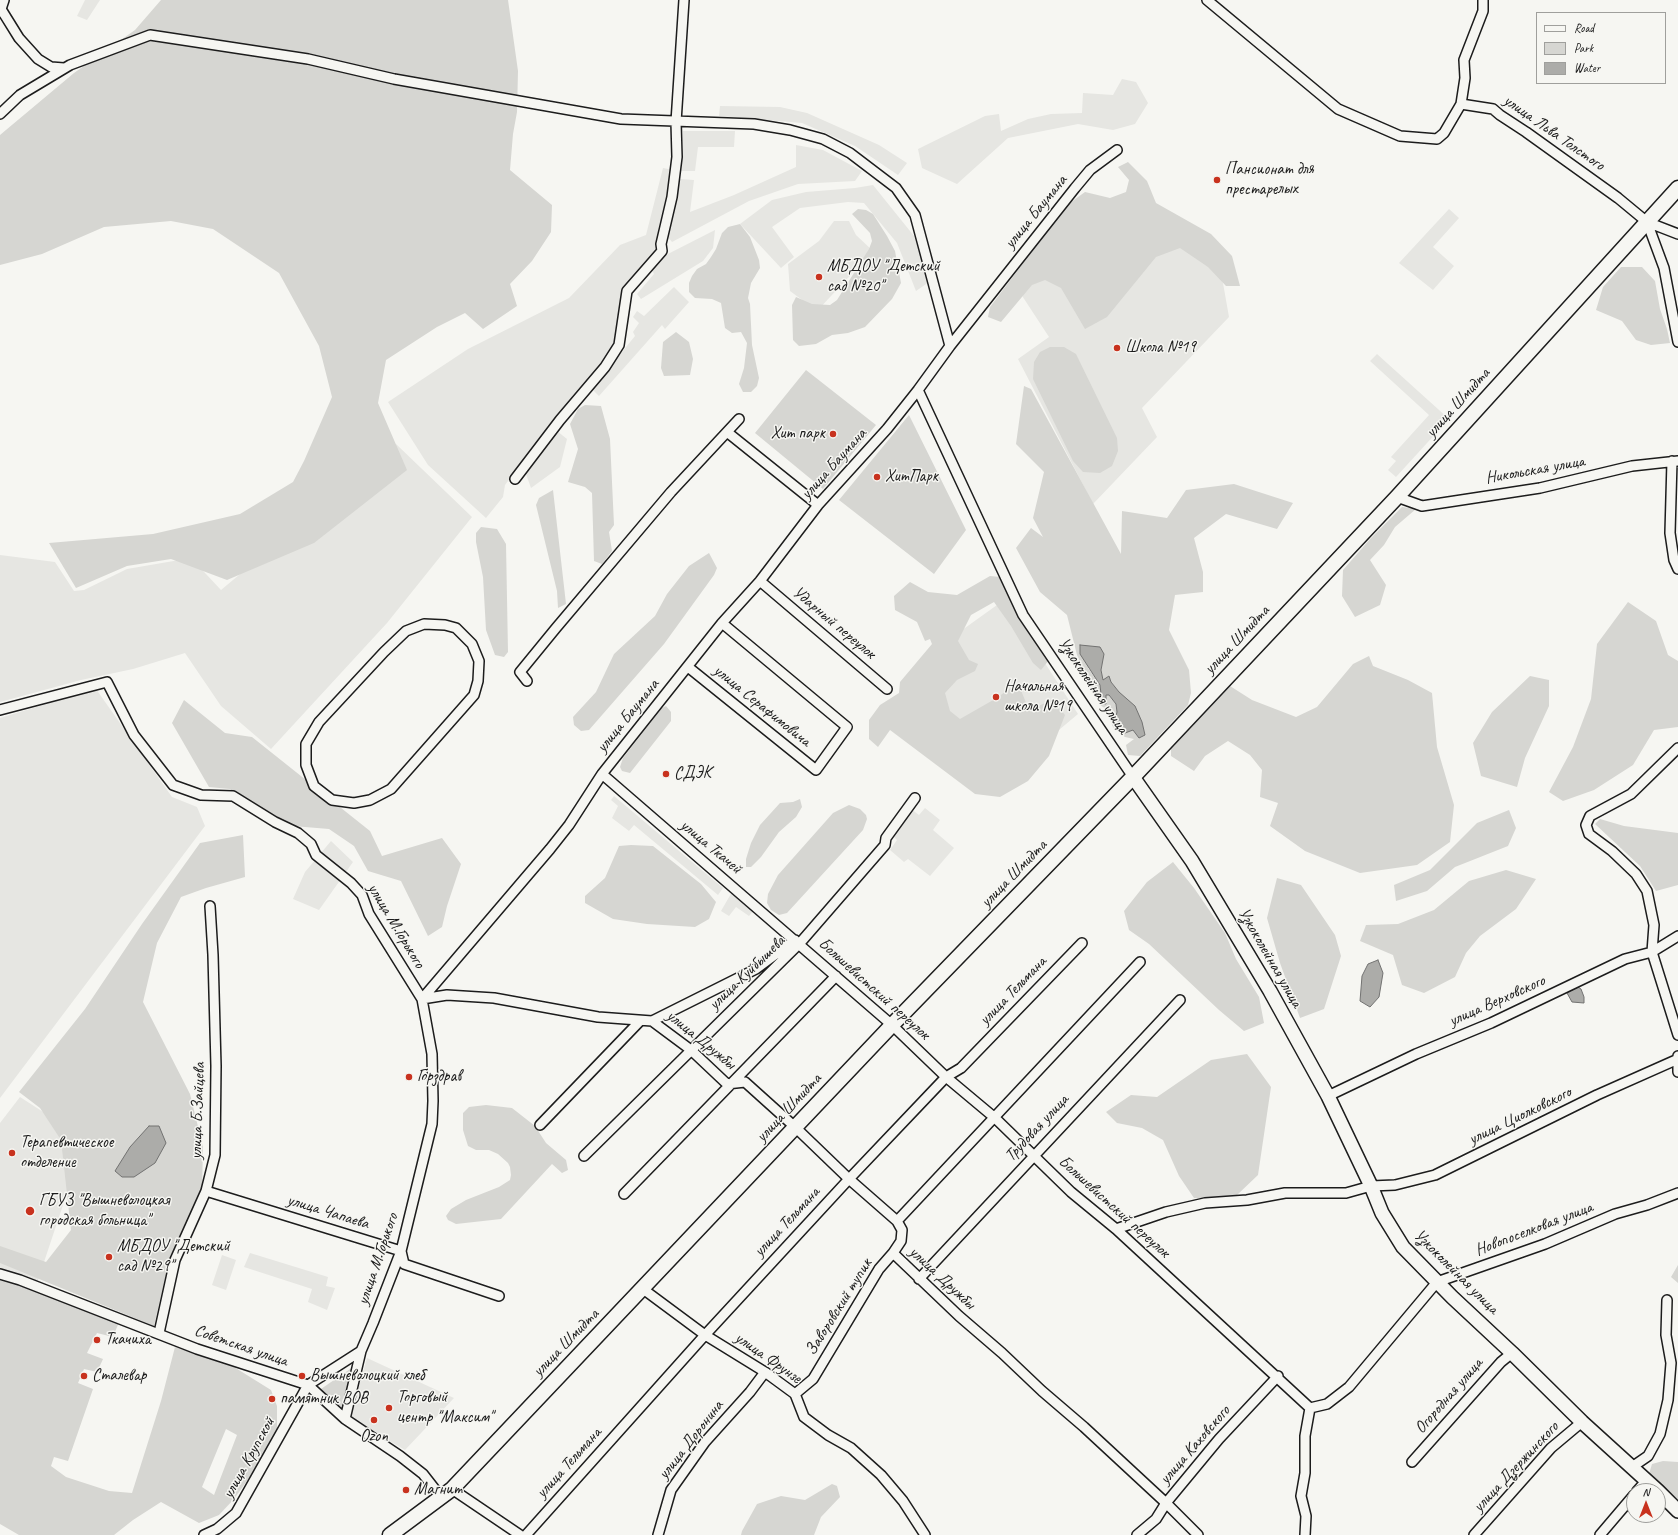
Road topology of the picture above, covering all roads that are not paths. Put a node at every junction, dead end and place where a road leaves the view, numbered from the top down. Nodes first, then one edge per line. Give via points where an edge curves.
1 (684, 0) edge
2 (1207, 0) edge
3 (1483, 0) edge
4 (2, 7) edge
5 (64, 68) junction
6 (1461, 104) junction
7 (0, 114) edge
8 (676, 122) junction
9 (1116, 150) dead end
10 (1678, 188) edge
11 (1646, 222) junction
12 (1678, 234) edge
13 (1678, 342) edge
14 (950, 346) junction
15 (918, 390) junction
16 (740, 419) dead end
17 (727, 432) junction
18 (1675, 461) edge
19 (515, 479) dead end
20 (1398, 497) junction
21 (818, 505) junction
22 (1678, 569) edge
23 (760, 581) junction
24 (722, 623) junction
25 (456, 628) joint
26 (688, 667) junction
27 (527, 681) dead end
28 (887, 689) dead end
29 (0, 710) edge
30 (1678, 748) edge
31 (602, 774) junction
32 (1133, 777) junction
33 (915, 798) dead end
34 (210, 906) dead end
35 (1678, 936) edge
36 (798, 942) junction
37 (1082, 943) dead end
38 (1652, 952) junction
39 (1140, 962) dead end
40 (836, 976) junction
41 (422, 999) junction
42 (1180, 1000) dead end
43 (640, 1021) junction
44 (652, 1021) junction
45 (892, 1025) junction
46 (1678, 1035) edge
47 (691, 1050) junction
48 (1678, 1058) edge
49 (1678, 1072) edge
50 (946, 1077) junction
51 (732, 1084) junction
52 (1328, 1096) junction
53 (995, 1118) junction
54 (540, 1125) dead end
55 (795, 1127) junction
56 (584, 1156) dead end
57 (1033, 1156) junction
58 (849, 1179) junction
59 (1371, 1186) junction
60 (206, 1191) junction
61 (1678, 1193) edge
62 (624, 1194) dead end
63 (897, 1221) junction
64 (1116, 1229) junction
65 (401, 1251) junction
66 (893, 1253) junction
67 (0, 1274) edge
68 (919, 1279) junction
69 (1437, 1282) junction
70 (643, 1289) junction
71 (499, 1296) dead end
72 (1668, 1300) dead end
73 (159, 1333) junction
74 (705, 1335) junction
75 (361, 1351) junction
76 (1512, 1353) junction
77 (765, 1372) junction
78 (1278, 1376) junction
79 (308, 1385) junction
80 (795, 1394) junction
81 (1310, 1408) junction
82 (345, 1419) junction
83 (1582, 1422) junction
84 (1412, 1462) dead end
85 (1632, 1467) junction
86 (1647, 1480) junction
87 (1644, 1483) edge
88 (1650, 1483) edge
89 (447, 1493) junction
90 (1666, 1499) edge
91 (1166, 1503) junction
92 (1626, 1504) edge
93 (1678, 1512) edge
94 (204, 1535) edge
95 (390, 1535) edge
96 (520, 1535) edge
97 (526, 1535) edge
98 (658, 1535) edge
99 (925, 1535) edge
100 (1137, 1535) edge
101 (1198, 1535) edge
102 (1305, 1535) edge
103 (1474, 1535) edge
104 (1600, 1535) edge

1 - 8 street
2 - 6 street via 1338,109 1400,136 1437,139 1444,133
3 - 6 street via 1483,11 1464,60 1465,78
4 - 5 street via 19,38 38,59 51,67
5 - 7 street via 20,95
5 - 8 street via 150,35 308,59 394,79 621,119
6 - 11 street, улица Льва Толстого via 1493,109 1618,198
8 - 14 street via 754,124 823,139 850,153 896,188 915,215
8 - 19 street via 677,157 672,197 661,244 662,251 627,291 619,345 605,367
9 - 14 street, улица Баумана via 1090,170
10 - 11 main road, улица Шмидта
11 - 12 street
11 - 13 street via 1664,268
11 - 20 main road, улица Шмидта
14 - 15 street, улица Баумана
15 - 21 street, улица Баумана via 887,429
15 - 32 street, Узкоколейная улица via 1023,615
16 - 17 street
17 - 21 street
17 - 27 street via 671,492 520,672
18 - 20 street, Никольская улица via 1632,466 1540,488 1422,506
18 - 22 street via 1670,533
20 - 32 main road, улица Шмидта
21 - 23 street, улица Баумана
23 - 24 street, улица Баумана
23 - 28 street, Ударный переулок
24 - 26 street, улица Баумана
24 - 26 street, улица Серафимовича via 847,727 816,770
25 - 25 street via 424,624 406,631 319,722 306,744 306,765 314,786 332,800 354,802 370,800 391,789 474,695 479,661 472,644
26 - 31 street, улица Баумана
29 - 41 street, улица М.Горького via 107,682 134,735 173,785 201,795 233,796 298,833 311,844 316,855 351,883 362,895 369,914
30 - 38 street via 1631,794 1590,816 1586,825 1589,834 1636,874 1647,891 1654,925
31 - 36 street, улица Ткачей
31 - 41 street, улица Баумана via 550,849
32 - 45 main road, улица Шмидта
32 - 52 street, Узкоколейная улица via 1192,861 1270,991
33 - 36 street, улица Куйбышева via 886,838 885,845
34 - 60 street, улица Б.Зайцева via 216,1054 215,1155
35 - 38 street, улица Верховского
36 - 40 street, Большевистский переулок
36 - 44 street via 756,968
36 - 47 street, улица Куйбышева
37 - 50 street, улица Тельмана via 962,1068
38 - 46 street
38 - 52 street, улица Верховского via 1626,959
39 - 53 street
40 - 45 street, Большевистский переулок
40 - 51 street
41 - 43 street via 447,995 494,998 598,1017
41 - 65 street, улица М.Горького via 432,1054 432,1124
42 - 57 street, Трудовая улица
43 - 44 street
43 - 54 street
44 - 47 street, улица Дружбы
45 - 50 street, Большевистский переулок
45 - 55 main road, улица Шмидта
47 - 51 street, улица Дружбы via 727,1084
47 - 56 street, улица Куйбышева
48 - 49 street
48 - 59 street, улица Циолковского via 1434,1175 1395,1185
50 - 53 street, Большевистский переулок
50 - 58 street, улица Тельмана
51 - 55 street, улица Дружбы via 745,1082
51 - 62 street
52 - 59 street, Узкоколейная улица
53 - 57 street, Большевистский переулок
53 - 63 street
55 - 58 street, улица Дружбы
55 - 70 main road, улица Шмидта
57 - 64 street, Большевистский переулок
57 - 68 street, Трудовая улица
58 - 63 street, улица Дружбы
58 - 74 street, улица Тельмана
59 - 64 street, улица Циолковского via 1346,1193 1285,1193 1247,1200 1205,1203 1166,1212
59 - 69 street, Узкоколейная улица via 1382,1214 1403,1247
60 - 65 street, улица Чапаева
60 - 73 street, улица Б.Зайцева via 175,1260
61 - 69 street, Новопоселковая улица via 1615,1214 1545,1244
63 - 66 street, улица Дружбы via 902,1236
64 - 78 street, Большевистский переулок
65 - 71 street via 404,1264
65 - 75 street, улица М.Горького
66 - 68 street, улица Дружбы
66 - 80 street, Заворовский тупик via 879,1269 812,1379
67 - 73 street, Советская улица
68 - 91 street, улица Дружбы
69 - 76 street, Узкоколейная улица
69 - 81 street via 1349,1387 1327,1404
70 - 74 street, улица Фрунзе
70 - 89 main road, улица Шмидта
72 - 85 street via 1666,1335 1671,1363 1668,1400 1660,1434 1648,1456
73 - 79 street, Советская улица via 197,1349
74 - 77 street, улица Фрунзе
74 - 97 street, улица Тельмана
75 - 79 street
75 - 82 street, улица М.Горького
76 - 83 street, Узкоколейная улица
76 - 84 street, Огородная улица via 1501,1362
77 - 80 street, улица Фрунзе
77 - 98 street, улица Доронина via 705,1442 671,1490
78 - 81 street, Большевистский переулок
78 - 91 street, улица Каховского via 1219,1439
79 - 82 street, Советская улица
79 - 94 street, улица Крупской via 236,1513 217,1529
80 - 99 street, улица Фрунзе via 804,1418 851,1448 881,1475 903,1501
81 - 102 street via 1305,1436 1302,1496 1306,1516
82 - 89 street, Советская улица via 400,1456
83 - 85 street, Узкоколейная улица
83 - 103 street, улица Дзержинского via 1552,1448
85 - 86 street, Узкоколейная улица
86 - 87 street
86 - 88 street, Узкоколейная улица
89 - 95 main road, улица Шмидта
89 - 96 street, Советская улица
90 - 93 street, Узкоколейная улица
91 - 100 street, улица Каховского via 1156,1519
91 - 101 street, улица Дружбы
92 - 104 street

